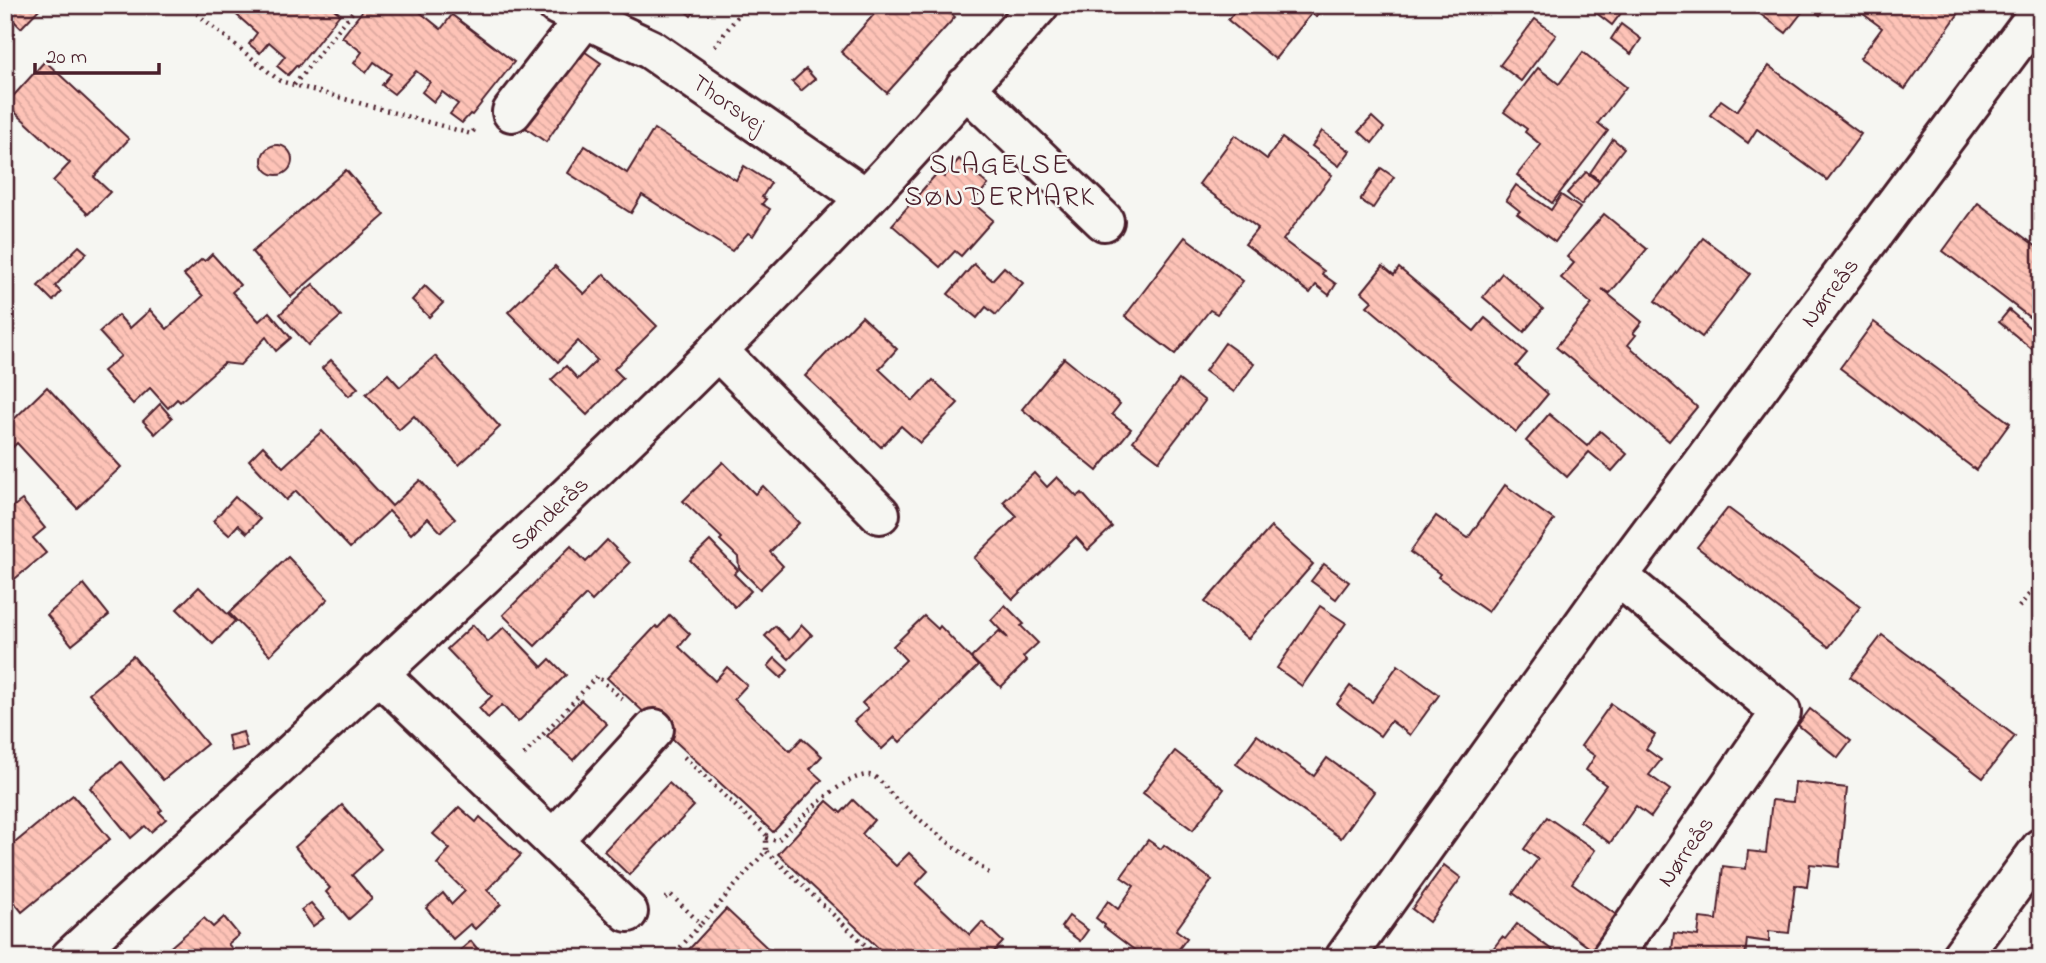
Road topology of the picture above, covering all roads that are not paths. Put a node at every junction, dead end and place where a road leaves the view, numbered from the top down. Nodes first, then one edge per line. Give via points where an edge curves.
1 (1039, 5) edge
2 (2041, 9) edge
3 (571, 11) edge
4 (965, 87) junction
5 (512, 112) road end
6 (866, 198) junction
7 (1104, 221) dead end
8 (717, 350) junction
9 (880, 514) dead end
10 (1618, 576) junction
11 (378, 673) junction
12 (654, 729) dead end
13 (553, 840) junction
14 (2041, 848) edge
15 (628, 912) road end
16 (70, 958) edge
17 (1345, 958) edge
18 (1611, 958) edge
19 (1960, 958) edge

1 - 4 street, Sønderås
2 - 10 street, Nørreås
3 - 5 street, Thorsvej
3 - 6 street, Thorsvej via 650,49
4 - 6 street, Sønderås
4 - 7 street
6 - 8 street, Sønderås
8 - 9 street
8 - 11 street, Sønderås
10 - 17 street, Nørreås
10 - 18 street, Nørreås via 1781,712
11 - 13 street
11 - 16 street, Sønderås
12 - 13 street
13 - 15 street
14 - 19 street

